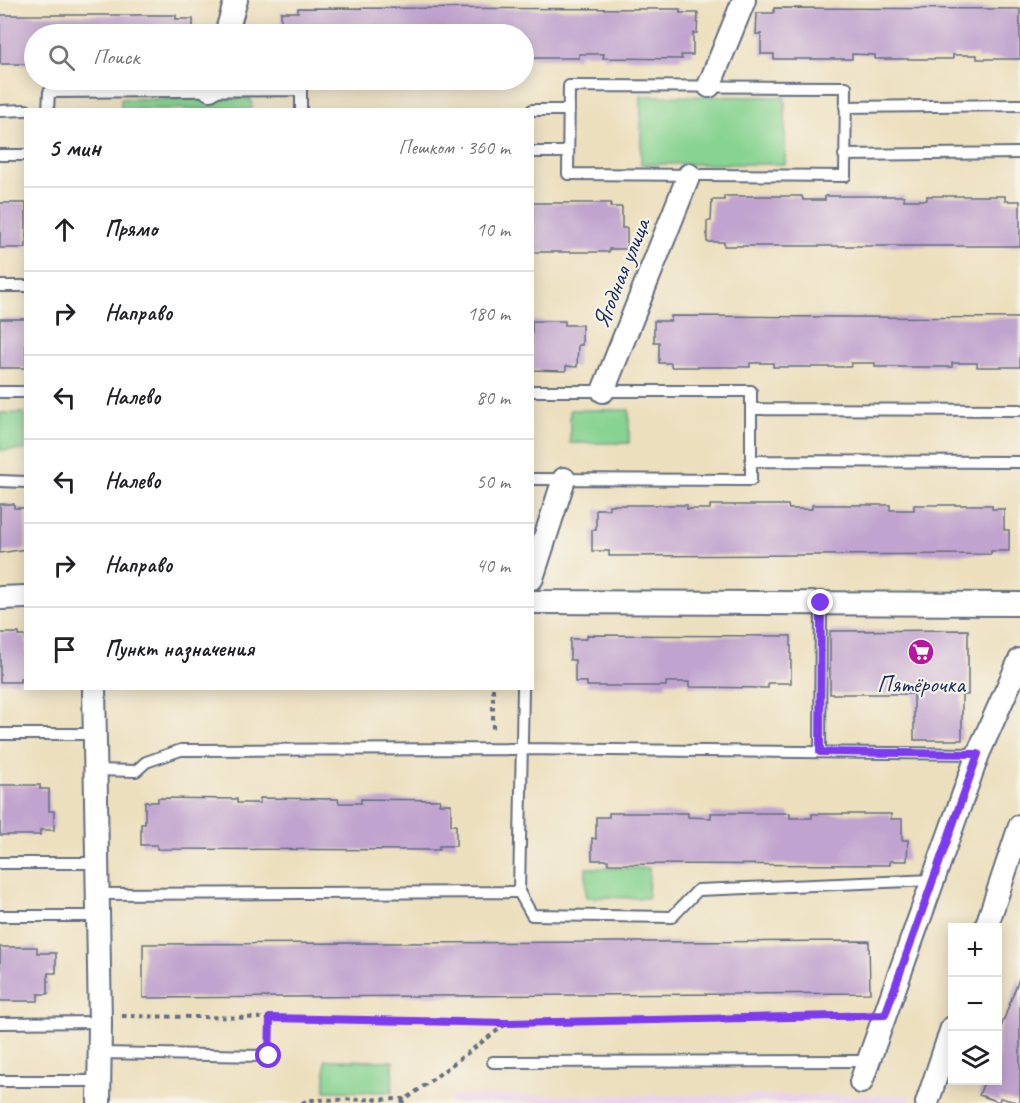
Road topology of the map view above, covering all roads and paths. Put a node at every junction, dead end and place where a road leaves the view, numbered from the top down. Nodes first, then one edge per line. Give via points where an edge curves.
1 (236, 0) edge
2 (744, 0) edge
3 (229, 24) edge
4 (709, 86) junction
5 (90, 90) edge
6 (301, 90) edge
7 (1020, 105) edge
8 (845, 107) junction
9 (48, 108) edge
10 (301, 108) edge
11 (24, 110) edge
12 (534, 110) edge
13 (568, 110) junction
14 (0, 111) edge
15 (534, 152) edge
16 (568, 152) junction
17 (1020, 153) edge
18 (0, 155) edge
19 (24, 155) edge
20 (844, 155) junction
21 (689, 175) junction
22 (0, 286) edge
23 (24, 286) edge
24 (534, 391) edge
25 (603, 391) junction
26 (0, 392) edge
27 (24, 392) edge
28 (751, 409) junction
29 (1020, 410) edge
30 (751, 461) junction
31 (1020, 462) edge
32 (534, 479) edge
33 (564, 479) junction
34 (0, 481) edge
35 (24, 482) edge
36 (534, 572) edge
37 (24, 597) edge
38 (0, 598) edge
39 (534, 602) edge
40 (821, 603) junction
41 (1020, 604) edge
42 (1020, 660) edge
43 (94, 690) edge
44 (493, 690) edge
45 (523, 690) edge
46 (0, 734) edge
47 (93, 734) junction
48 (493, 749) junction
49 (522, 749) junction
50 (820, 752) junction
51 (978, 754) junction
52 (94, 770) junction
53 (1020, 826) edge
54 (0, 863) edge
55 (96, 863) junction
56 (933, 880) junction
57 (519, 892) junction
58 (97, 894) junction
59 (0, 916) edge
60 (98, 916) junction
61 (987, 923) edge
62 (885, 1015) junction
63 (270, 1018) junction
64 (100, 1019) junction
65 (0, 1023) edge
66 (507, 1023) junction
67 (951, 1031) edge
68 (100, 1053) junction
69 (269, 1056) joint
70 (493, 1062) dead end
71 (865, 1072) joint
72 (0, 1082) edge
73 (99, 1092) edge
74 (406, 1099) junction
75 (302, 1103) edge
76 (401, 1103) edge
77 (927, 1103) edge

1 - 3 street
2 - 4 street
4 - 8 lane via 846,87
4 - 13 lane via 569,86
5 - 9 lane via 49,92
6 - 10 lane
7 - 8 lane
8 - 20 lane
11 - 14 lane
12 - 13 lane
13 - 16 lane
15 - 16 lane
16 - 21 lane via 568,174
17 - 20 lane
18 - 19 lane
20 - 21 lane via 845,176
21 - 25 street, Ягодная улица
22 - 23 lane
24 - 25 lane
25 - 28 lane via 751,391
26 - 27 lane
28 - 29 lane
28 - 30 lane
30 - 31 lane
30 - 33 lane via 751,480
32 - 33 lane
33 - 36 street
34 - 35 lane
37 - 38 street
39 - 40 street
40 - 41 street
40 - 50 lane
42 - 51 street
43 - 47 street
44 - 48 path
45 - 49 lane
46 - 47 lane
47 - 52 street
48 - 49 lane
48 - 52 lane via 181,750 146,762 136,771
49 - 50 lane
49 - 57 lane
50 - 51 lane
51 - 56 street
52 - 55 street
53 - 61 street
54 - 55 lane
55 - 58 street
56 - 57 lane via 698,890 672,917 532,915
56 - 62 street
57 - 58 lane
58 - 60 street
59 - 60 lane
60 - 64 street
62 - 66 path
62 - 71 street
63 - 64 path
63 - 66 path
63 - 69 path
64 - 65 lane
64 - 68 street
66 - 74 path
67 - 77 street
68 - 69 lane
68 - 73 street
70 - 71 lane
72 - 73 lane
74 - 75 path
74 - 76 path

